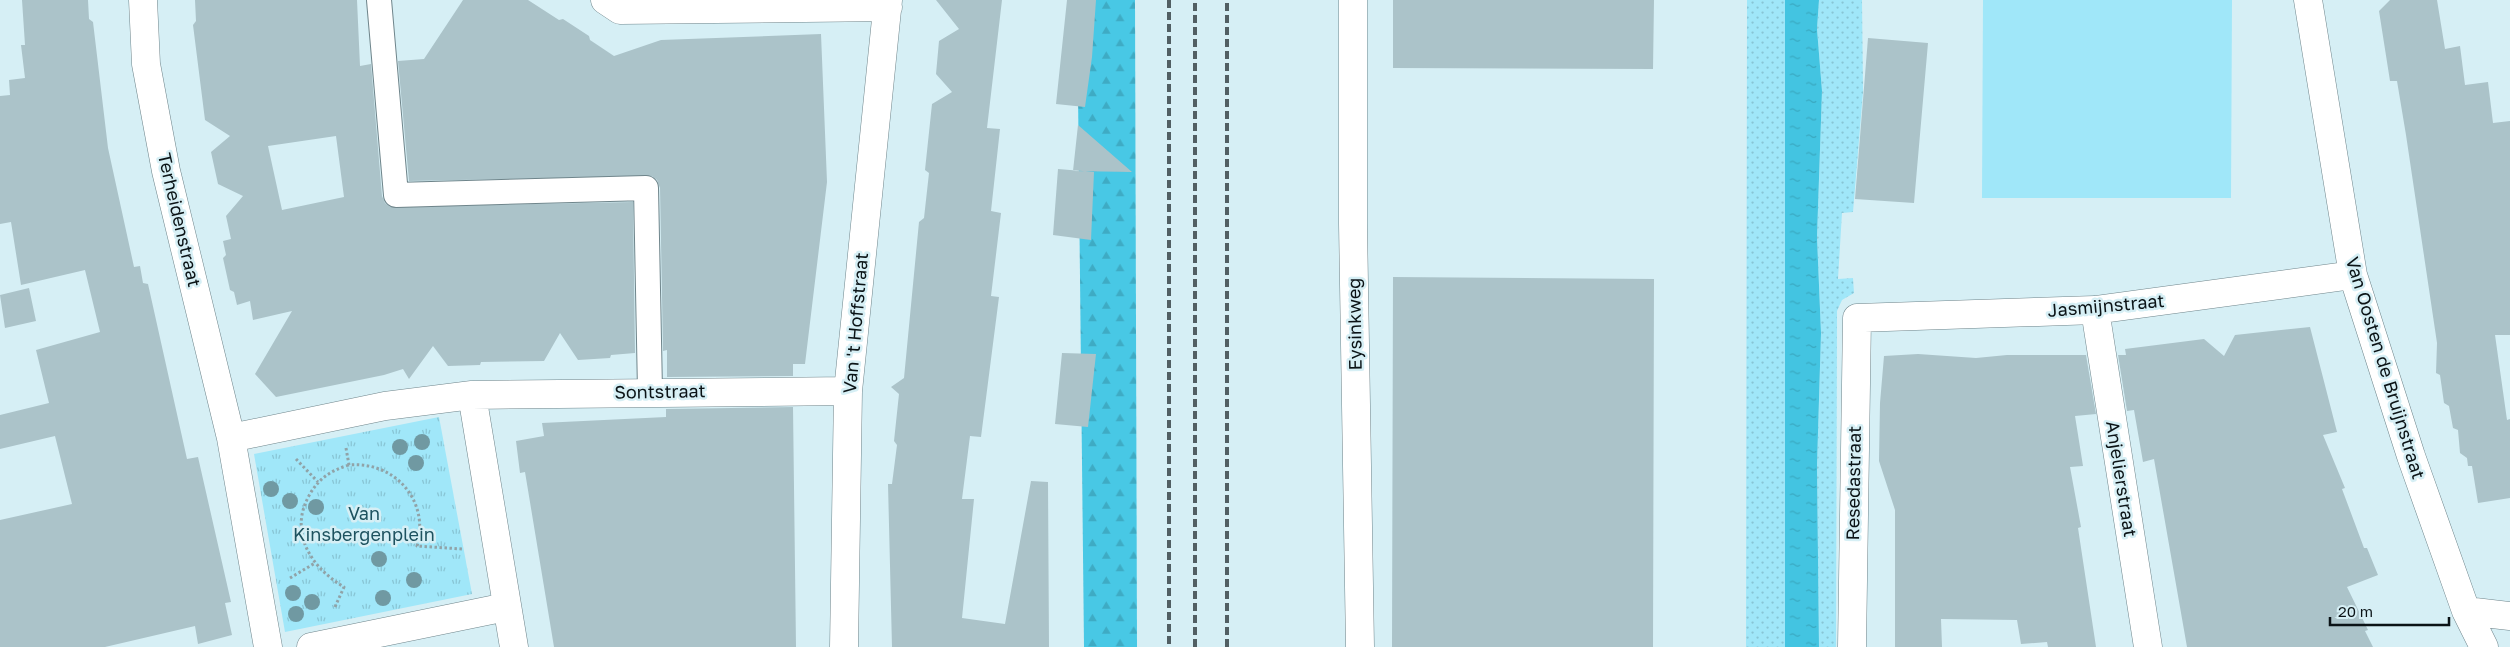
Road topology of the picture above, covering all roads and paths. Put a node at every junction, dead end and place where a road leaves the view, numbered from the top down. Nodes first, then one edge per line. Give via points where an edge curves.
1 (143, 0) edge
2 (380, 0) edge
3 (605, 0) edge
4 (1353, 0) edge
5 (2308, 0) edge
6 (888, 4) edge
7 (2353, 275) junction
8 (2095, 310) junction
9 (1857, 318) joint
10 (650, 391) junction
11 (848, 391) junction
12 (472, 395) junction
13 (339, 416) junction
14 (231, 438) junction
15 (349, 465) junction
16 (498, 550) junction
17 (506, 607) junction
18 (2466, 611) junction
19 (2510, 616) edge
20 (315, 646) edge
21 (268, 647) edge
22 (514, 647) edge
23 (844, 647) edge
24 (1360, 647) edge
25 (1852, 647) edge
26 (2148, 647) edge
27 (2484, 647) edge

1 - 14 street, Terheidenstraat via 146,64 166,171
2 - 10 lane via 396,195 646,188
3 - 6 street via 620,10
4 - 24 street, Eysinkweg
5 - 7 street, Van Oosten de Bruijnstraat
6 - 11 street, Van 't Hoffstraat
7 - 8 street, Jasmijnstraat
7 - 18 street, Van Oosten de Bruijnstraat via 2411,456
8 - 9 street, Jasmijnstraat
8 - 26 street, Anjelierstraat
9 - 25 street, Resedastraat
10 - 11 street, Sontstraat
10 - 12 street, Sontstraat
11 - 23 street, Van 't Hoffstraat
12 - 13 street via 386,406
12 - 16 street
13 - 14 street
13 - 15 path
14 - 21 street
15 - 16 path via 370,465 380,469 410,491 420,520 417,546
15 - 20 path via 337,468 318,482 303,507 300,519 308,552 327,577 344,587
16 - 17 street
17 - 20 street
17 - 22 street
18 - 19 street
18 - 27 street, Van Oosten de Bruijnstraat

